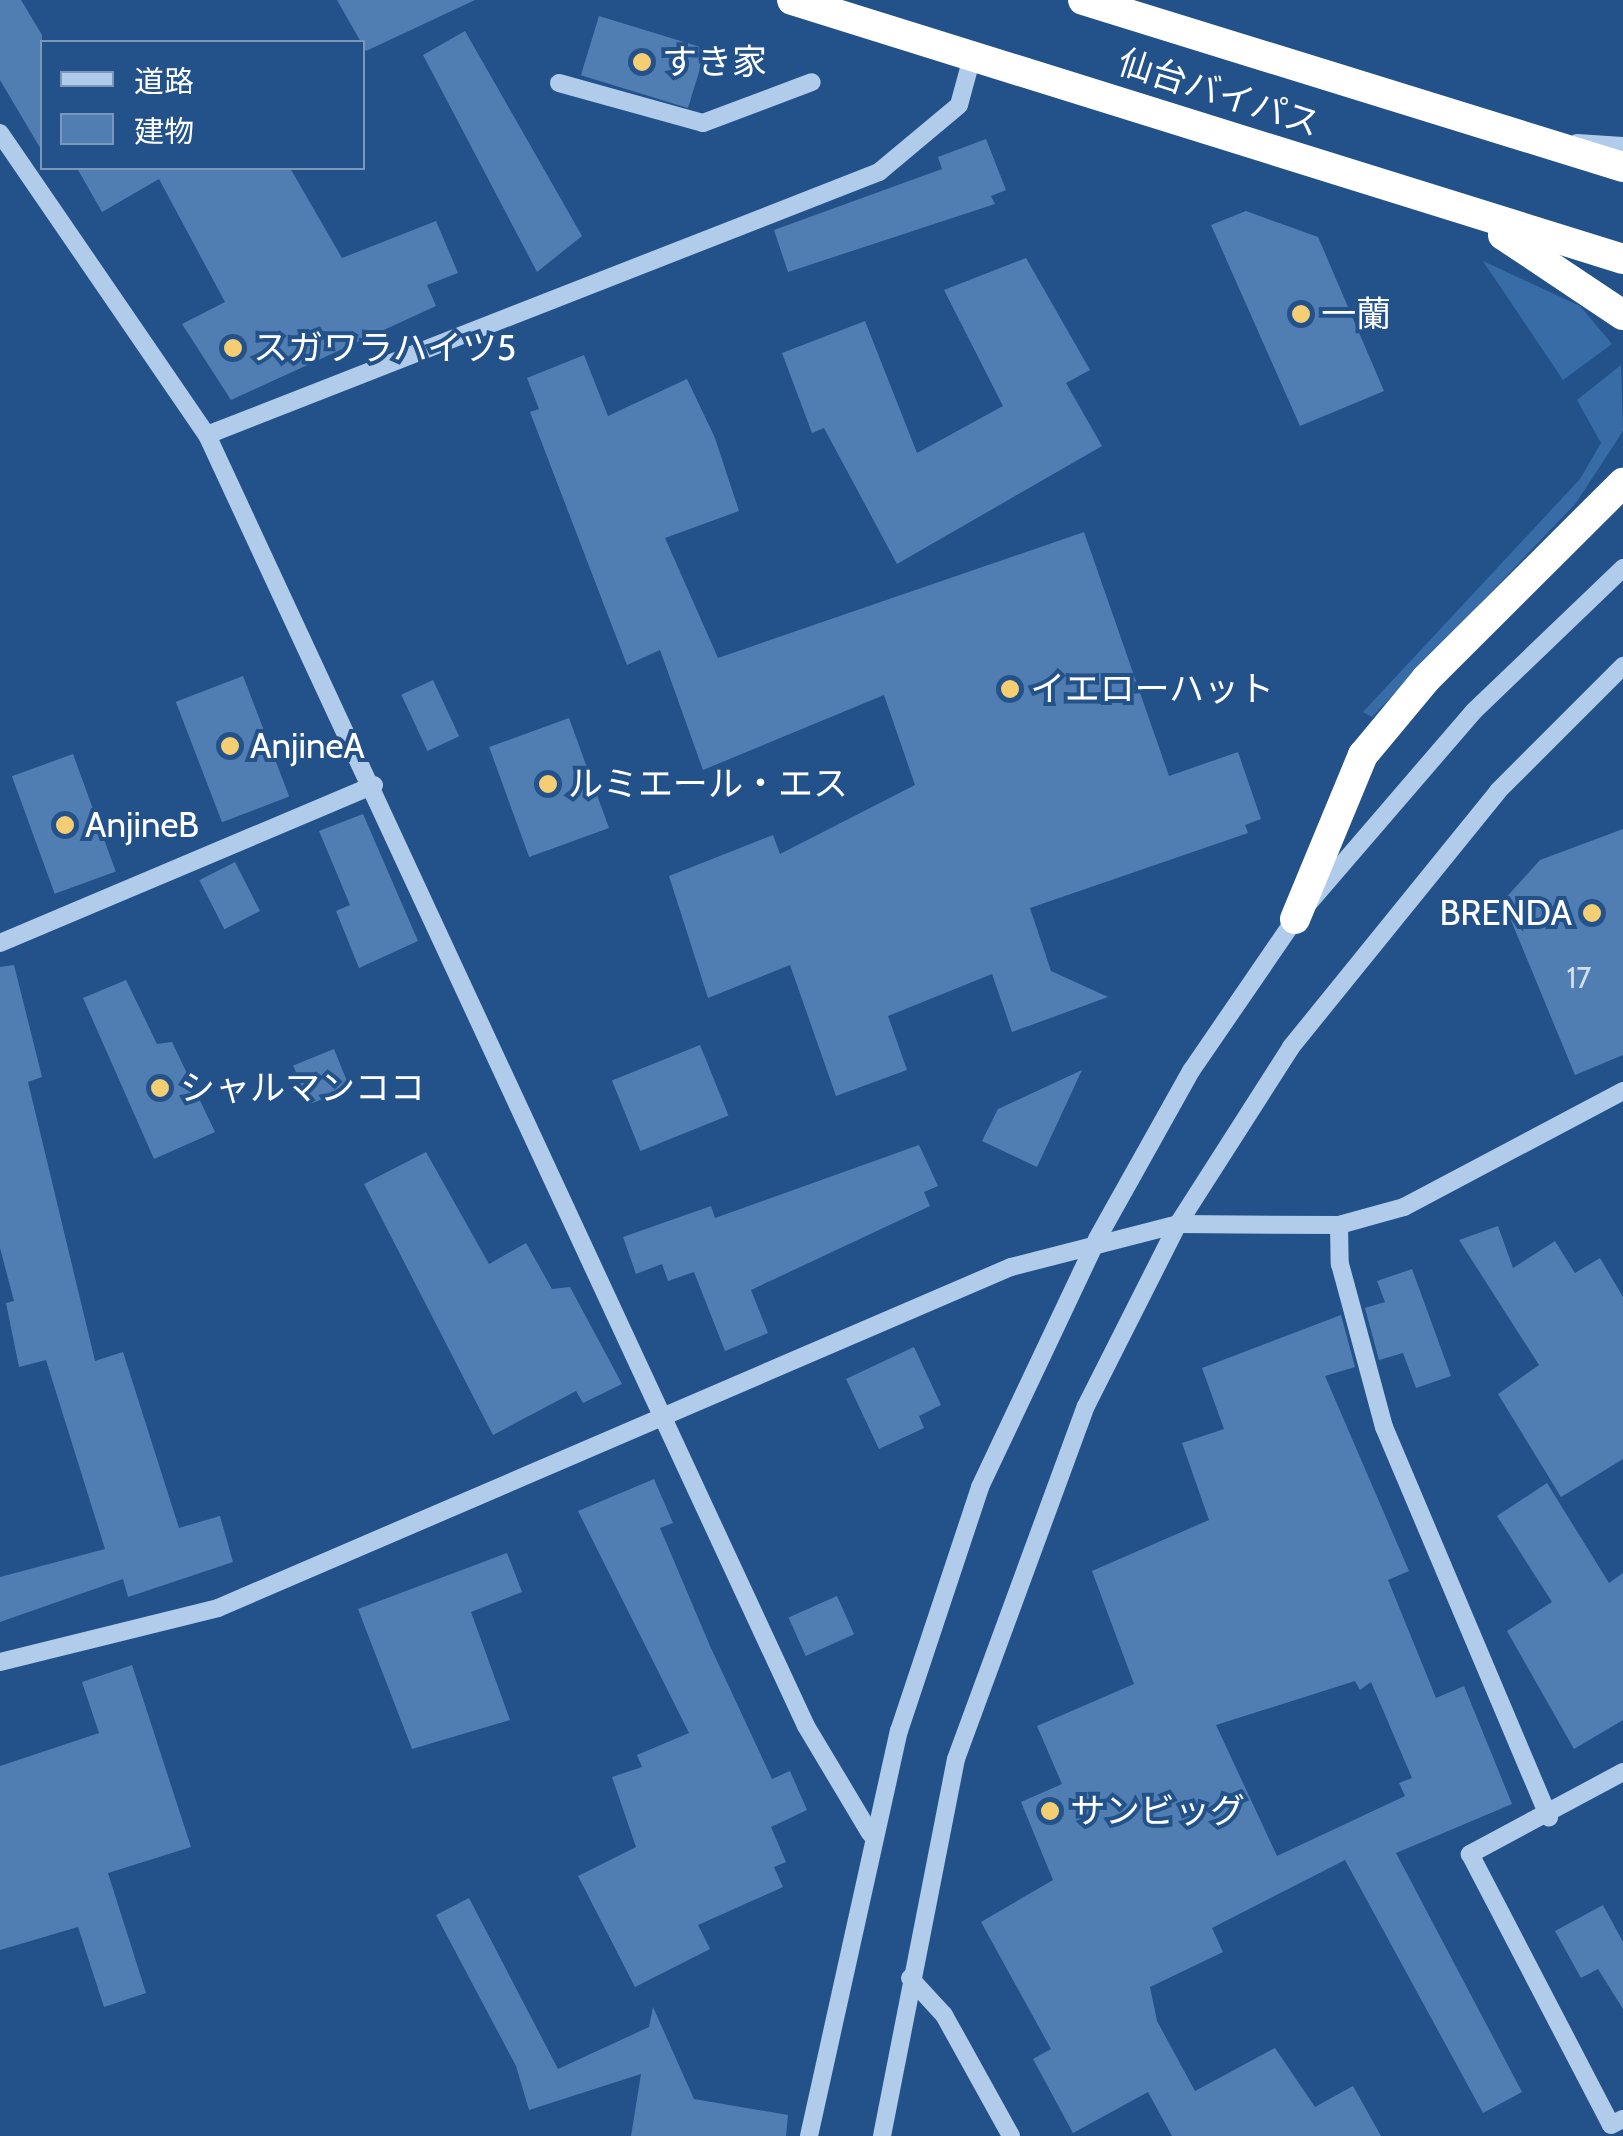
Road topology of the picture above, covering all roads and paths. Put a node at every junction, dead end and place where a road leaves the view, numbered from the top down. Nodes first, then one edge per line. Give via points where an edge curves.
1 (792, 0) edge
2 (1083, 0) edge
3 (972, 56) junction
4 (812, 82) dead end
5 (559, 83) dead end
6 (0, 133) edge
7 (1542, 141) junction
8 (1623, 146) edge
9 (1623, 167) edge
10 (1453, 206) junction
11 (1623, 260) edge
12 (1623, 315) edge
13 (207, 435) junction
14 (1623, 483) edge
15 (1623, 568) edge
16 (1623, 666) edge
17 (374, 785) junction
18 (1295, 919) junction
19 (0, 942) edge
20 (1623, 1091) edge
21 (1178, 1224) junction
22 (1339, 1225) junction
23 (1097, 1239) junction
24 (665, 1413) junction
25 (0, 1662) edge
26 (1623, 1772) edge
27 (1549, 1818) junction
28 (870, 1834) junction
29 (910, 1978) junction
30 (1623, 2119) edge
31 (810, 2136) edge
32 (882, 2136) edge
33 (1011, 2136) edge

1 - 3 highway, 仙台バイパス
2 - 7 highway, 仙台バイパス
3 - 10 highway, 仙台バイパス
3 - 13 street via 960,105 879,172
4 - 5 street via 703,123
6 - 13 street
7 - 8 street
7 - 9 highway, 仙台バイパス
10 - 11 highway, 仙台バイパス
10 - 12 highway
13 - 17 street
14 - 18 highway via 1426,679 1363,755
15 - 18 street via 1474,710
16 - 21 street via 1498,791 1353,962
17 - 19 street
17 - 24 street
18 - 23 street via 1192,1072
20 - 22 street via 1465,1179
21 - 22 street
21 - 23 street
21 - 29 street via 1056,1470 1008,1600 956,1759
22 - 27 street via 1340,1264 1384,1428
23 - 24 street via 918,1301
23 - 28 street via 980,1487
24 - 25 street via 218,1608
24 - 28 street via 806,1726
26 - 27 street
27 - 30 street via 1470,1854 1612,2125
28 - 31 street
29 - 32 street
29 - 33 street via 944,2015

